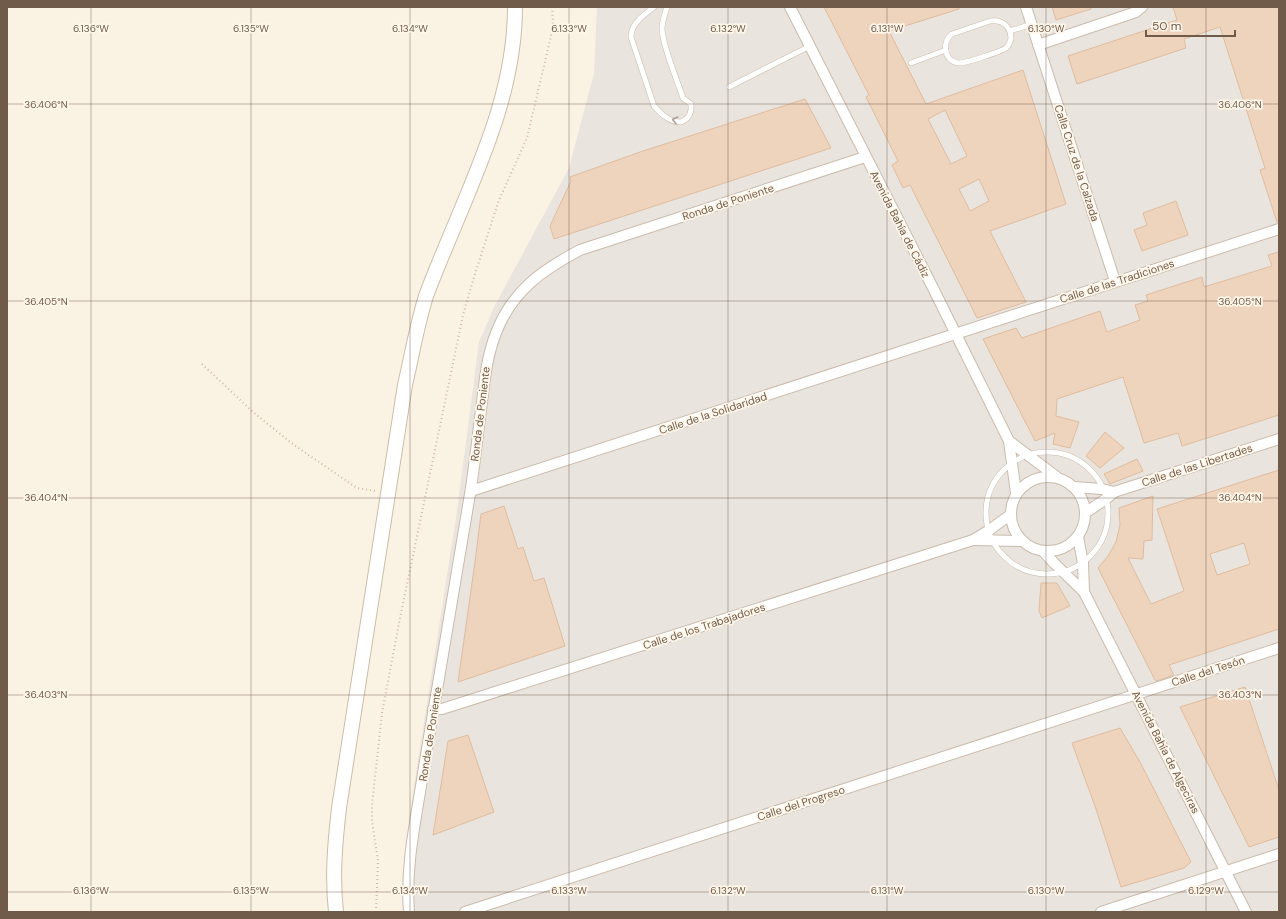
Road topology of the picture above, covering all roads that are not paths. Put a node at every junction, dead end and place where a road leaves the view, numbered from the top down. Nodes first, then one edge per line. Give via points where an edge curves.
1 (515, 7) edge
2 (654, 7) edge
3 (667, 7) edge
4 (790, 7) edge
5 (1026, 7) edge
6 (1142, 7) edge
7 (1032, 24) junction
8 (1010, 31) junction
9 (1038, 45) junction
10 (810, 46) junction
11 (946, 50) junction
12 (912, 63) dead end
13 (729, 87) dead end
14 (865, 157) junction
15 (1279, 229) edge
16 (1115, 281) junction
17 (955, 334) junction
18 (1279, 439) edge
19 (1009, 441) junction
20 (1027, 456) junction
21 (1011, 464) junction
22 (1057, 477) junction
23 (1074, 487) junction
24 (1102, 489) junction
25 (471, 492) junction
26 (1114, 492) junction
27 (1016, 494) junction
28 (1106, 499) junction
29 (1085, 513) junction
30 (1010, 514) junction
31 (990, 535) junction
32 (1078, 537) junction
33 (1022, 541) junction
34 (1043, 551) junction
35 (1083, 563) junction
36 (1063, 572) junction
37 (1084, 592) junction
38 (1279, 648) edge
39 (1137, 694) junction
40 (434, 709) junction
41 (1279, 854) edge
42 (1226, 872) junction
43 (336, 912) edge
44 (409, 912) edge
45 (465, 912) edge
46 (1101, 912) edge
47 (1246, 912) edge

1 - 43 main road via 513,49 501,105 483,157 427,295 406,385 335,839
3 -> 2 lane via 662,27 663,39 683,98 691,104 691,112 687,119 681,122 670,120 654,106 631,37 635,22
4 - 10 street, Avenida Bahía de Cádiz
5 - 7 street, Calle Cruz de la Calzada
6 - 9 street via 1136,12
7 - 8 lane
7 - 9 street, Calle Cruz de la Calzada
8 - 11 lane via 1006,24 996,20 990,21 952,34 946,42
8 - 11 lane via 1011,39 1005,49 964,63 953,61
9 - 16 street, Calle Cruz de la Calzada
10 - 13 lane
10 - 14 street, Avenida Bahía de Cádiz
11 - 12 lane
14 - 17 street, Avenida Bahía de Cádiz
14 - 25 street, Ronda de Poniente via 580,250 534,278 513,302 497,331 486,361
15 - 16 street, Calle de las Tradiciones
16 - 17 street, Calle de las Tradiciones
17 - 19 street, Avenida Bahía de Cádiz
17 - 25 street, Calle de la Solidaridad
18 - 26 street, Calle de las Libertades
19 - 20 street, Avenida Bahía de Cádiz
19 - 21 street, Avenida Bahía de Cádiz
20 - 21 lane
20 - 22 street, Avenida Bahía de Cádiz
20 - 24 lane via 1052,453 1069,457 1092,472
21 - 27 street, Avenida Bahía de Cádiz
21 - 31 lane via 996,479 988,495 986,513
22 - 23 street
22 - 27 street via 1034,479 1023,485
23 - 24 street
23 - 29 street via 1081,497
24 - 26 street
24 - 28 lane
25 - 40 street, Ronda de Poniente
26 - 28 street, Calle de las Libertades
27 - 30 street via 1011,503
28 - 29 street, Calle de las Libertades
28 - 35 lane via 1108,518 1104,535
29 - 32 street via 1083,528
30 - 31 street
30 - 33 street via 1015,532
31 - 33 street, Calle de los Trabajadores
31 - 36 lane via 1002,555 1022,569 1044,574
31 - 40 street, Calle de los Trabajadores via 442,709
32 - 34 street via 1067,546
32 - 35 street, Avenida Bahía de Algeciras
33 - 34 street via 1032,548
34 - 36 street, Avenida Bahía de Algeciras
35 - 36 lane
35 - 37 street, Avenida Bahía de Algeciras
36 - 37 street, Avenida Bahía de Algeciras
37 - 39 street, Avenida Bahía de Algeciras
38 - 39 street, Calle del Tesón
39 - 42 street, Avenida Bahía de Algeciras
39 - 45 street, Calle del Progreso
40 - 44 street, Ronda de Poniente via 411,857
41 - 42 street
42 - 46 street
42 - 47 street, Avenida Bahía de Algeciras

